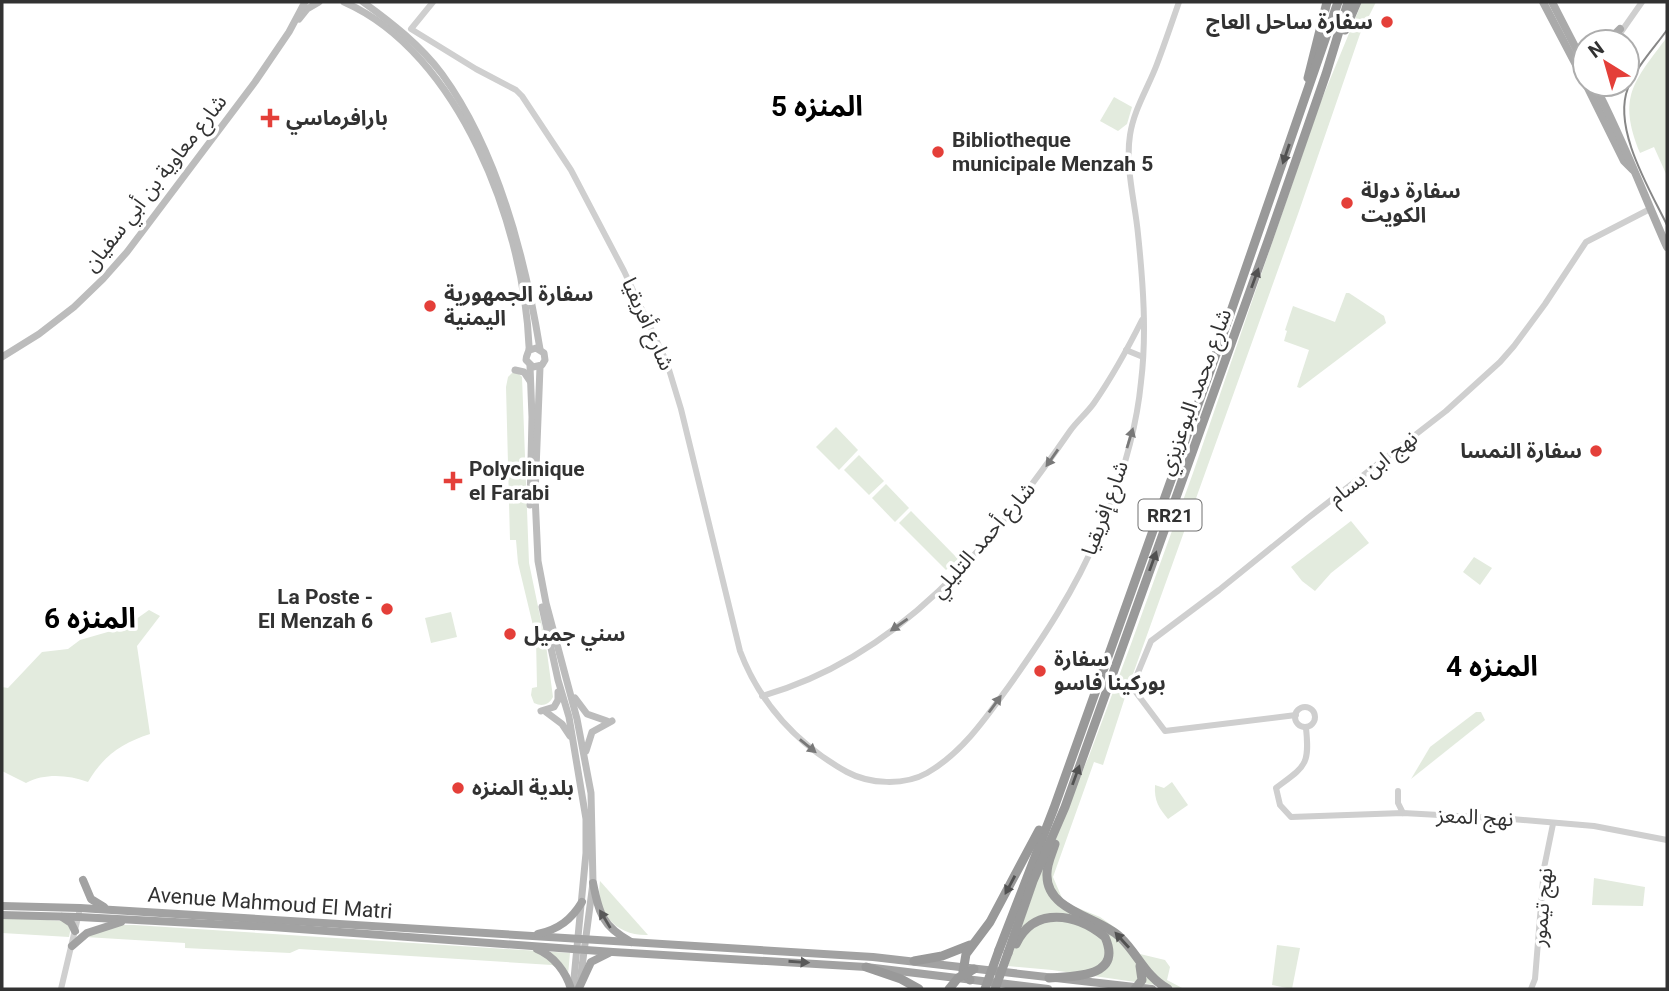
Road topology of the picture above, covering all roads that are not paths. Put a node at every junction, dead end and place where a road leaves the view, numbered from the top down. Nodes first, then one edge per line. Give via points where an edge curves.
1 (318, 2) edge
2 (344, 2) edge
3 (363, 2) edge
4 (433, 2) edge
5 (1180, 2) edge
6 (1326, 2) edge
7 (1338, 2) edge
8 (1348, 2) edge
9 (1357, 2) edge
10 (1543, 2) edge
11 (1552, 2) edge
12 (1642, 2) edge
13 (303, 3) edge
14 (1637, 9) junction
15 (294, 24) junction
16 (1621, 28) edge
17 (1621, 28) edge
18 (1571, 38) edge
19 (1571, 51) edge
20 (1326, 74) junction
21 (1308, 89) junction
22 (1595, 98) edge
23 (1601, 98) edge
24 (1603, 98) edge
25 (1604, 104) junction
26 (1635, 172) junction
27 (1650, 209) junction
28 (1667, 247) edge
29 (1142, 319) junction
30 (540, 349) junction
31 (530, 350) junction
32 (1126, 350) junction
33 (2, 357) edge
34 (1143, 357) junction
35 (530, 366) junction
36 (540, 367) junction
37 (514, 370) dead end
38 (531, 383) junction
39 (558, 680) junction
40 (568, 685) junction
41 (762, 695) junction
42 (1296, 715) junction
43 (1306, 728) junction
44 (572, 741) junction
45 (585, 759) junction
46 (1398, 791) dead end
47 (1060, 806) junction
48 (1403, 813) junction
49 (1552, 824) junction
50 (1667, 841) edge
51 (83, 880) dead end
52 (593, 883) junction
53 (582, 902) junction
54 (2, 906) edge
55 (110, 910) junction
56 (79, 912) junction
57 (2, 915) edge
58 (62, 917) junction
59 (131, 920) junction
60 (75, 931) junction
61 (528, 936) junction
62 (979, 937) junction
63 (634, 944) junction
64 (580, 945) junction
65 (72, 946) junction
66 (531, 946) junction
67 (613, 952) junction
68 (1005, 952) junction
69 (914, 961) junction
70 (1139, 964) junction
71 (866, 967) junction
72 (974, 969) joint
73 (964, 975) junction
74 (1049, 978) junction
75 (1136, 988) edge
76 (61, 989) edge
77 (572, 989) edge
78 (579, 989) edge
79 (919, 989) edge
80 (949, 989) edge
81 (985, 989) edge
82 (995, 989) edge
83 (1048, 989) edge
84 (1152, 989) edge
85 (1168, 989) edge
86 (1531, 989) edge

1 - 15 main road
2 - 31 main road via 401,38 434,74 459,112 490,177 511,238
3 - 30 main road via 401,30 432,62 472,125 516,237
4 - 41 street, شارع أفريقيا via 411,30 518,92 571,170 624,271 667,363 740,651
5 - 29 street, شارع إفريقيا via 1130,134
6 - 21 highway
7 - 21 highway, شارع محمد البوعزيزي / RR21
8 - 20 highway, شارع محمد البوعزيزي / RR21
9 - 20 highway
10 - 19 main road
11 - 18 main road
12 - 14 street
13 - 15 main road, شارع معاوية بن أبي سفيان
14 - 16 street
14 - 17 street
15 - 33 main road, شارع معاوية بن أبي سفيان via 182,180 103,279 74,307
47 -> 20 highway, شارع محمد البوعزيزي / RR21
21 -> 47 highway, شارع محمد البوعزيزي / RR21
22 - 26 main road via 1624,161
23 - 25 main road
24 - 25 main road
25 - 26 main road
26 - 27 main road
27 - 28 main road
27 - 42 street, نهج ابن بسام via 1586,242 1514,346 1446,411 1152,640 1132,687 1165,731
29 - 32 street, شارع أحمد التليلي
29 - 34 street, شارع إفريقيا
30 - 31 main road
30 - 36 main road via 545,358
31 - 35 main road via 526,358
32 - 34 street
32 -> 41 street, شارع أحمد التليلي via 1094,403 1021,501 918,612 848,659 788,688
41 -> 34 street, شارع إفريقيا via 803,743 858,777 880,782 924,775 961,747 1034,650 1084,566 1111,501 1134,426
35 - 36 main road
35 - 38 main road
36 - 40 main road via 537,541 546,603
37 - 38 main road via 524,372
38 - 39 main road via 534,561
39 - 44 main road
39 - 44 main road via 556,704 544,712 562,724
40 - 45 main road
40 - 45 main road via 582,710 609,721 592,732
42 - 43 street via 1296,722
42 - 43 street via 1304,707 1312,709 1315,720
43 - 48 street, نهج المعز via 1307,760 1276,789 1283,810 1299,818
44 - 53 main road via 586,819
45 - 52 main road via 593,818
46 - 48 street
47 -> 62 highway via 1047,815
47 - 68 highway, شارع محمد البوعزيزي / RR21
70 -> 47 highway via 1112,930 1060,901 1049,888 1046,875
48 - 49 street, نهج المعز
49 - 50 street, نهج المعز via 1594,826
49 - 86 street, نهج تيمور
51 - 55 highway via 91,899
63 -> 52 highway via 604,921
52 - 64 main road
53 - 61 highway via 563,925
53 - 64 main road
54 - 56 highway, Avenue Mahmoud El Matri
55 - 56 highway, Avenue Mahmoud El Matri
55 - 61 highway, Avenue Mahmoud El Matri
56 - 58 highway, Avenue Mahmoud El Matri
56 - 59 highway, Avenue Mahmoud El Matri
56 - 60 street
57 - 58 highway, Avenue Mahmoud El Matri
58 - 60 highway
59 - 65 highway via 87,933
59 - 66 highway, Avenue Mahmoud El Matri
60 - 65 street
61 - 64 highway, Avenue Mahmoud El Matri
62 - 69 highway via 951,954
62 - 73 highway via 966,954
63 - 64 highway
63 - 69 highway
64 - 66 highway, Avenue Mahmoud El Matri
64 - 67 highway
64 - 77 main road
64 - 78 main road
65 - 76 street
66 - 77 highway via 553,959
67 -> 71 highway
67 - 78 highway via 594,960
68 - 74 highway via 1031,923 1048,916 1088,926 1105,937 1108,954 1098,971
68 - 81 highway, شارع محمد البوعزيزي / RR21, bridge
68 - 82 highway, شارع محمد البوعزيزي / RR21, bridge
69 - 73 highway
70 - 75 highway via 1142,976
70 - 85 highway
71 - 73 highway
71 - 79 highway
72 - 73 highway
72 - 74 highway
73 - 80 highway
73 - 83 highway
74 - 75 highway
75 - 84 highway

